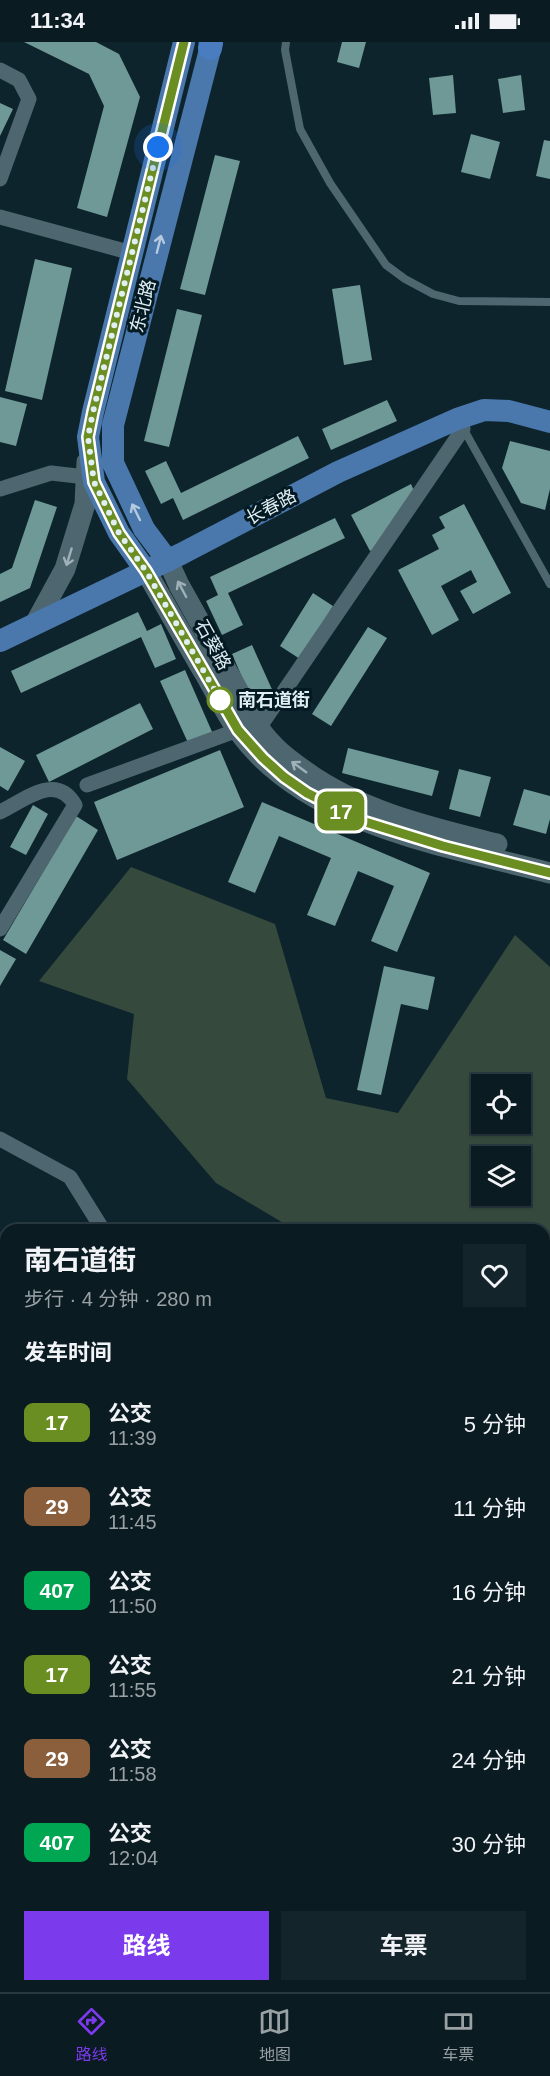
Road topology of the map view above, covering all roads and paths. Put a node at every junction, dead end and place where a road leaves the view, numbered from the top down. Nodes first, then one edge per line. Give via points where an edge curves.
1 (184, 42) edge
2 (286, 42) edge
3 (211, 44) edge
4 (0, 70) edge
5 (0, 179) edge
6 (0, 217) edge
7 (132, 253) junction
8 (550, 302) edge
9 (550, 422) edge
10 (460, 424) junction
11 (88, 437) junction
12 (86, 477) junction
13 (0, 489) edge
14 (168, 561) junction
15 (146, 571) junction
16 (550, 584) edge
17 (35, 624) junction
18 (0, 641) edge
19 (259, 728) junction
20 (238, 730) junction
21 (87, 785) dead end
22 (0, 812) edge
23 (550, 858) edge
24 (550, 873) edge
25 (0, 929) edge
26 (0, 1139) edge
27 (99, 1224) edge

1 - 7 main road, 东北路
2 - 8 lane via 300,129 330,183 386,265 433,294 459,301
14 -> 3 main road, 东北路 via 144,528 113,463 113,425
4 - 5 street via 19,80 28,99
6 - 7 street
7 - 11 main road, 东北路
9 - 10 main road, 长春路 via 509,411 484,410
10 - 14 main road, 长春路 via 338,472
10 - 16 lane
10 - 19 street
11 - 12 main road
11 - 15 main road, 东北路 via 94,482 119,533
12 - 13 street via 51,472
12 -> 17 main road via 85,504 65,569
14 - 15 main road, 长春路
19 -> 14 main road, 石葵路
15 - 17 main road, 长春路
15 - 20 main road, 石葵路
17 - 18 main road, 长春路
19 - 20 street
23 -> 19 main road, 石葵路 via 363,805 283,756
20 - 21 street
20 - 24 main road, 石葵路 via 284,777 362,821
22 - 25 street via 44,789 58,789 70,796 75,805
26 - 27 street via 70,1177

